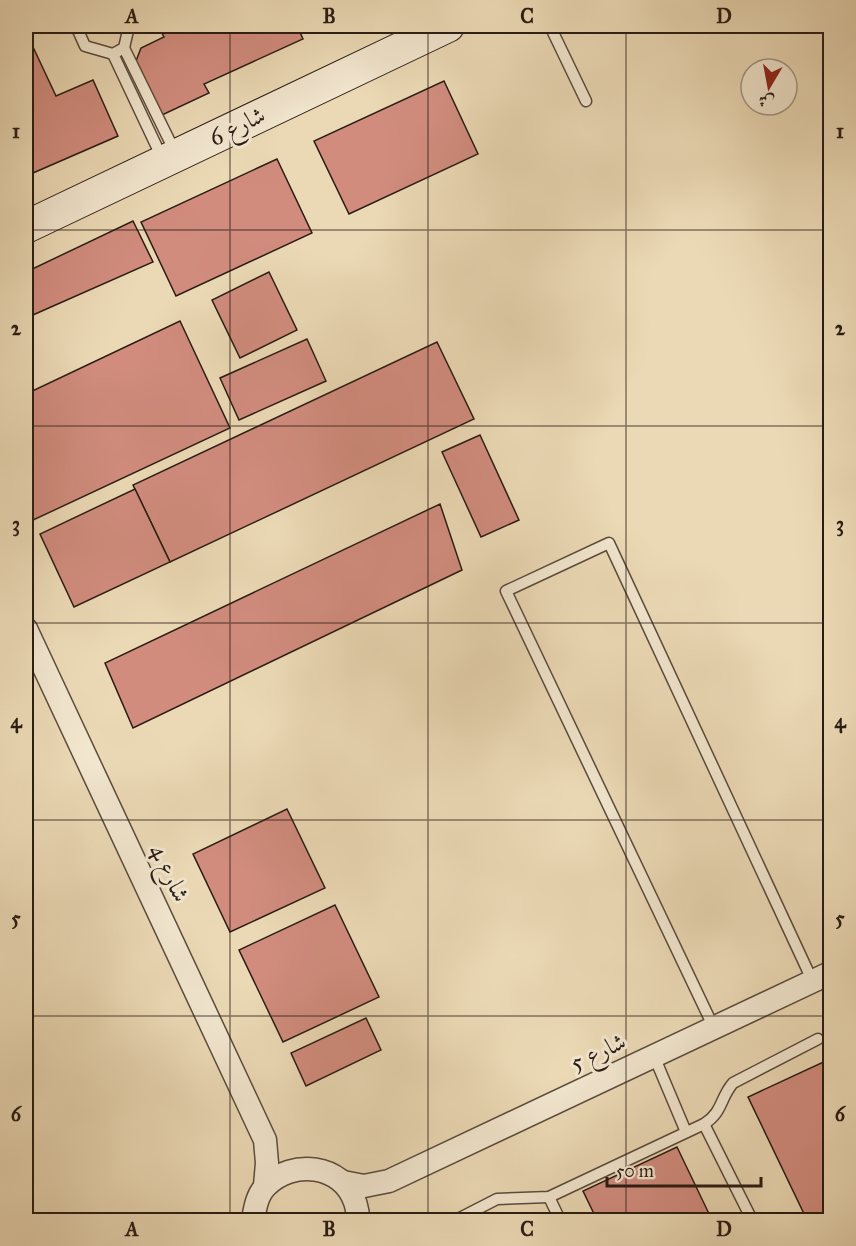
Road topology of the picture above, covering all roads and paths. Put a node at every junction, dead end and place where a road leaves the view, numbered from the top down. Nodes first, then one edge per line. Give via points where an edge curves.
1 (76, 26) edge
2 (129, 26) edge
3 (448, 26) edge
4 (550, 26) edge
5 (124, 48) junction
6 (112, 54) junction
7 (586, 101) dead end
8 (170, 158) junction
9 (26, 227) edge
10 (26, 629) edge
11 (822, 977) edge
12 (714, 1028) junction
13 (818, 1039) dead end
14 (654, 1056) junction
15 (704, 1124) junction
16 (686, 1132) junction
17 (265, 1140) junction
18 (305, 1167) junction
19 (388, 1181) junction
20 (343, 1182) junction
21 (265, 1186) junction
22 (549, 1197) junction
23 (253, 1221) edge
24 (360, 1221) edge
25 (456, 1221) edge
26 (560, 1221) edge
27 (752, 1221) edge

1 - 6 lane via 86,46
2 - 5 lane
3 - 8 street, شارع 6
4 - 7 lane
5 - 6 lane
5 - 8 lane
6 - 8 lane
8 - 9 street, شارع 6
10 - 17 street, شارع 4
11 - 12 street, شارع 5
11 - 12 lane via 609,543 506,591
12 - 14 street, شارع 5
13 - 15 lane via 733,1083 717,1115
14 - 16 lane
14 - 19 street, شارع 5
15 - 16 lane
15 - 27 lane
16 - 22 lane
17 - 18 street, شارع 4 via 283,1156
17 - 21 street, شارع 4
18 - 20 street, شارع 4 via 325,1171
18 - 21 street via 283,1173
19 - 20 street, شارع 5 via 364,1186
19 - 24 street, شارع 5 via 370,1201
20 - 24 street via 355,1201
21 - 23 street, شارع 4 via 256,1202
22 - 25 lane via 497,1199
22 - 26 lane

